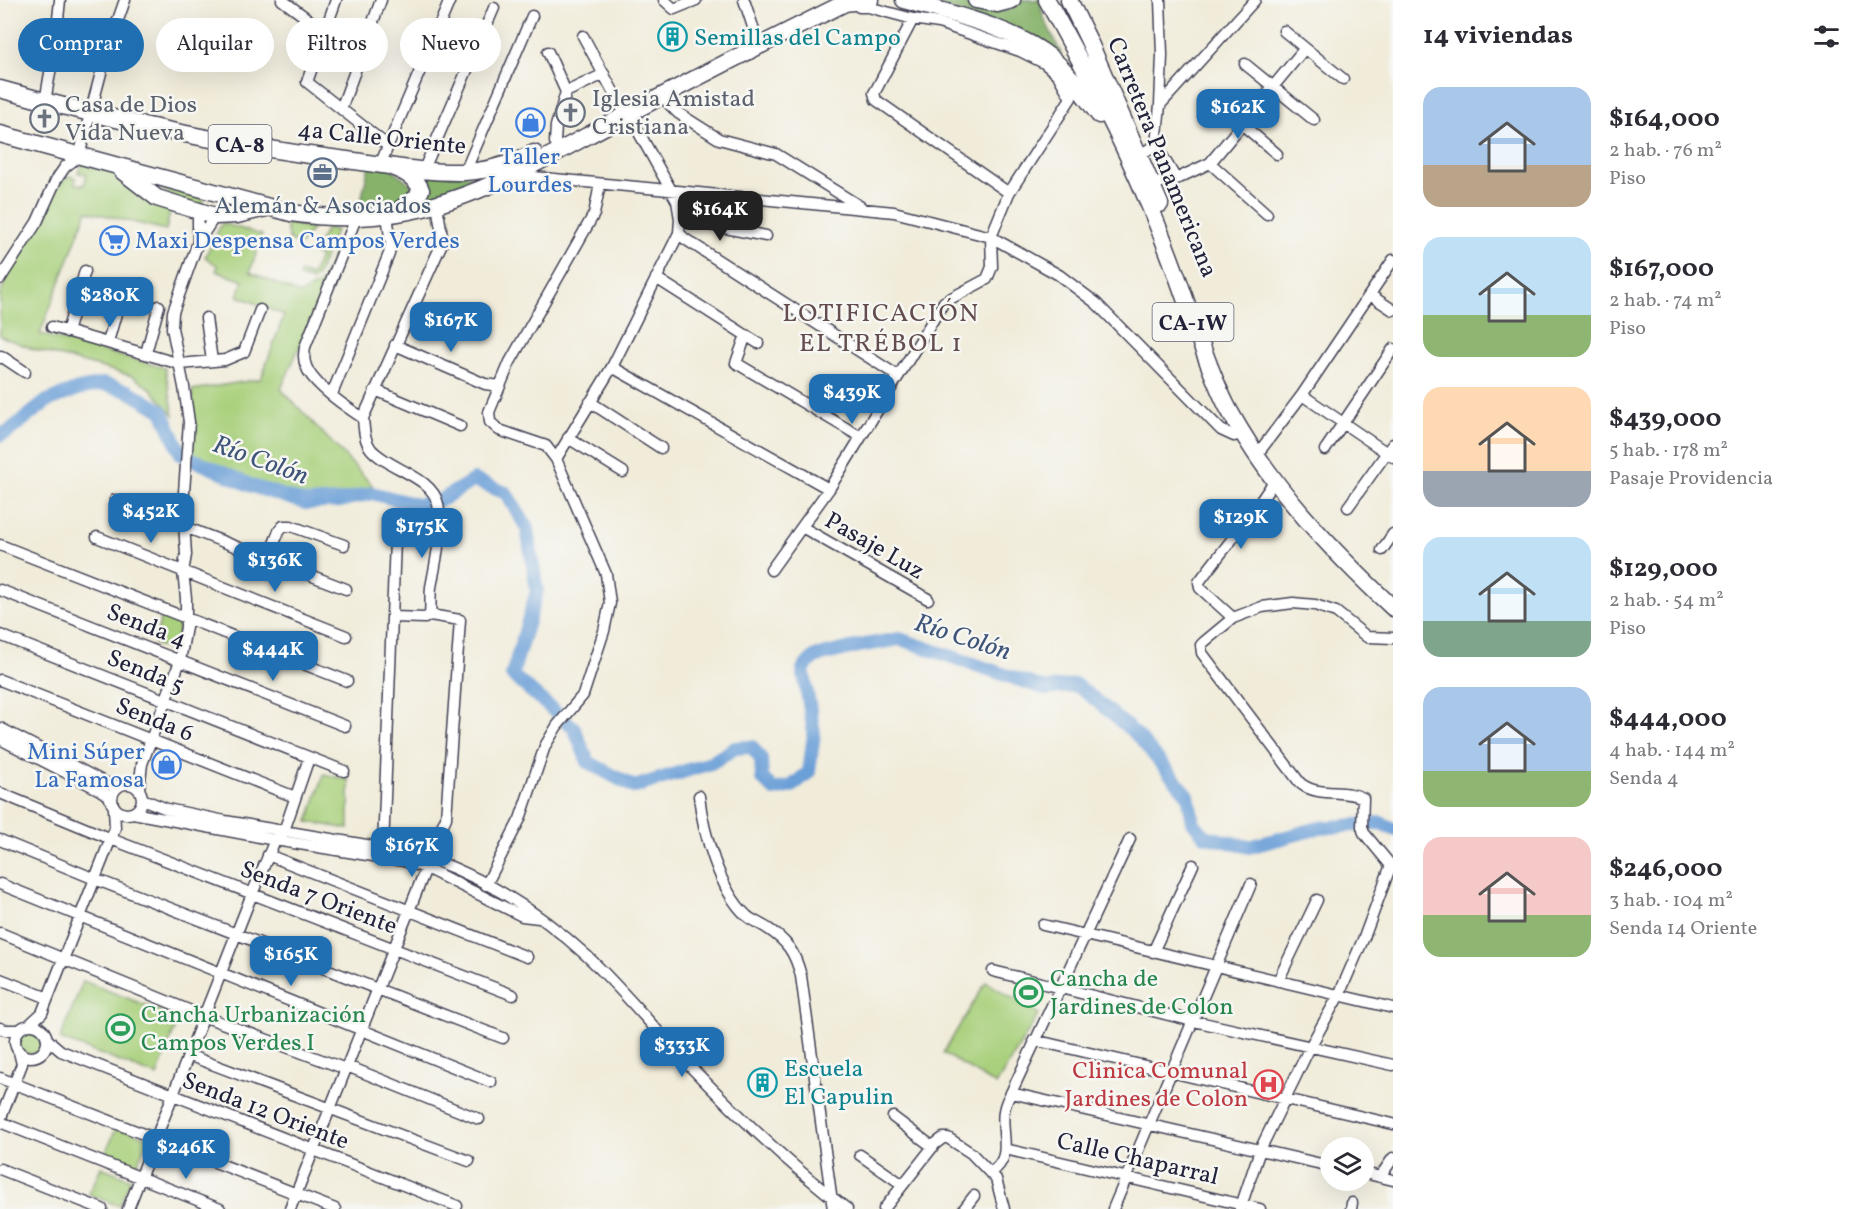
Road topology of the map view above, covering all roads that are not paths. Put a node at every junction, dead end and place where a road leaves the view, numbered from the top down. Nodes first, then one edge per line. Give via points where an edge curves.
1 (60, 0) edge
2 (125, 0) edge
3 (282, 0) edge
4 (336, 0) edge
5 (381, 0) edge
6 (450, 0) edge
7 (664, 0) edge
8 (696, 0) edge
9 (744, 0) edge
10 (870, 0) edge
11 (904, 0) edge
12 (976, 0) edge
13 (1012, 0) edge
14 (1047, 0) edge
15 (1069, 0) edge
16 (1160, 0) edge
17 (1255, 0) edge
18 (839, 4) edge
19 (495, 8) dead end
20 (532, 16) dead end
21 (58, 18) edge
22 (118, 18) edge
23 (306, 18) edge
24 (329, 18) edge
25 (913, 19) junction
26 (1284, 31) dead end
27 (583, 36) dead end
28 (756, 39) junction
29 (1305, 48) junction
30 (548, 52) dead end
31 (1245, 64) dead end
32 (50, 72) edge
33 (101, 72) edge
34 (310, 72) edge
35 (604, 74) junction
36 (1343, 79) dead end
37 (1273, 88) junction
38 (0, 89) edge
39 (566, 92) junction
40 (663, 95) junction
41 (45, 102) junction
42 (1218, 104) dead end
43 (1160, 105) junction
44 (341, 109) junction
45 (625, 110) junction
46 (91, 114) junction
47 (1314, 120) dead end
48 (1242, 125) junction
49 (0, 134) edge
50 (555, 142) junction
51 (1120, 142) junction
52 (1156, 145) junction
53 (388, 146) junction
54 (1277, 154) dead end
55 (1139, 155) junction
56 (79, 156) junction
57 (1210, 163) junction
58 (385, 165) junction
59 (117, 166) junction
60 (424, 169) junction
61 (465, 172) junction
62 (513, 175) junction
63 (1176, 179) junction
64 (600, 184) junction
65 (1152, 184) junction
66 (673, 192) junction
67 (1009, 193) junction
68 (437, 205) junction
69 (268, 208) junction
70 (864, 209) junction
71 (207, 214) junction
72 (1267, 214) dead end
73 (389, 215) junction
74 (356, 218) junction
75 (680, 219) junction
76 (679, 232) junction
77 (766, 236) dead end
78 (991, 237) junction
79 (198, 242) junction
80 (1393, 260) edge
81 (85, 271) dead end
82 (656, 278) junction
83 (0, 279) edge
84 (124, 285) dead end
85 (1371, 295) junction
86 (159, 306) dead end
87 (260, 310) dead end
88 (1393, 310) edge
89 (206, 318) dead end
90 (51, 327) dead end
91 (67, 332) junction
92 (746, 335) junction
93 (108, 342) junction
94 (758, 343) dead end
95 (394, 345) junction
96 (1393, 349) edge
97 (146, 353) junction
98 (0, 358) edge
99 (212, 362) junction
100 (180, 364) junction
101 (612, 367) junction
102 (25, 372) dead end
103 (898, 376) junction
104 (500, 386) junction
105 (375, 390) junction
106 (332, 394) junction
107 (1302, 395) junction
108 (590, 402) junction
109 (363, 418) junction
110 (1343, 423) junction
111 (460, 426) dead end
112 (1243, 433) junction
113 (861, 437) junction
114 (568, 438) junction
115 (661, 448) dead end
116 (1262, 448) junction
117 (1325, 450) dead end
118 (1391, 452) edge
119 (556, 459) junction
120 (623, 472) dead end
121 (1274, 481) junction
122 (829, 489) junction
123 (115, 500) dead end
124 (1348, 507) dead end
125 (396, 515) dead end
126 (184, 526) junction
127 (802, 527) junction
128 (1393, 534) edge
129 (97, 537) dead end
130 (0, 545) edge
131 (344, 545) dead end
132 (1382, 550) dead end
133 (268, 559) junction
134 (771, 570) dead end
135 (183, 572) junction
136 (346, 589) dead end
137 (0, 590) edge
138 (1393, 596) edge
139 (928, 599) dead end
140 (1393, 608) edge
141 (430, 615) junction
142 (187, 617) junction
143 (392, 617) junction
144 (1233, 618) junction
145 (0, 635) edge
146 (346, 636) dead end
147 (1393, 638) edge
148 (180, 661) junction
149 (0, 680) edge
150 (347, 681) dead end
151 (166, 701) junction
152 (345, 726) dead end
153 (0, 728) edge
154 (0, 739) edge
155 (151, 740) junction
156 (309, 758) junction
157 (142, 764) junction
158 (344, 771) dead end
159 (121, 785) junction
160 (0, 793) edge
161 (141, 794) junction
162 (699, 796) dead end
163 (295, 797) junction
164 (113, 806) junction
165 (131, 813) junction
166 (284, 831) junction
167 (113, 833) junction
168 (1130, 839) dead end
169 (0, 840) edge
170 (275, 840) junction
171 (383, 848) junction
172 (268, 855) junction
173 (426, 863) junction
174 (1193, 865) dead end
175 (1392, 867) edge
176 (95, 879) junction
177 (0, 884) edge
178 (1251, 884) dead end
179 (486, 885) junction
180 (252, 894) junction
181 (1317, 900) dead end
182 (409, 910) junction
183 (81, 916) junction
184 (542, 918) junction
185 (1043, 924) dead end
186 (0, 933) edge
187 (236, 934) junction
188 (1084, 935) junction
189 (395, 948) junction
190 (1153, 952) junction
191 (527, 957) dead end
192 (65, 958) junction
193 (1216, 967) junction
194 (993, 971) dead end
195 (221, 975) junction
196 (0, 979) edge
197 (1278, 981) junction
198 (1060, 986) junction
199 (378, 989) junction
200 (513, 995) dead end
201 (1339, 995) junction
202 (48, 998) junction
203 (1393, 1008) edge
204 (42, 1013) junction
205 (203, 1016) junction
206 (1193, 1020) junction
207 (24, 1027) junction
208 (3, 1029) edge
209 (361, 1030) junction
210 (45, 1035) junction
211 (503, 1038) dead end
212 (1034, 1040) junction
213 (17, 1047) junction
214 (1310, 1047) junction
215 (61, 1051) junction
216 (188, 1055) junction
217 (37, 1056) junction
218 (22, 1064) junction
219 (1393, 1065) edge
220 (346, 1068) junction
221 (1171, 1071) junction
222 (0, 1078) edge
223 (491, 1082) dead end
224 (14, 1084) junction
225 (1011, 1093) junction
226 (172, 1096) junction
227 (1286, 1099) junction
228 (330, 1109) junction
229 (892, 1117) dead end
230 (479, 1119) dead end
231 (0, 1121) edge
232 (1149, 1124) junction
233 (1393, 1124) edge
234 (156, 1138) junction
235 (933, 1147) junction
236 (1005, 1149) junction
237 (1260, 1150) junction
238 (313, 1151) junction
239 (860, 1155) dead end
240 (1393, 1158) edge
241 (469, 1161) dead end
242 (1320, 1164) edge
243 (0, 1169) edge
244 (990, 1173) junction
245 (1374, 1176) edge
246 (1380, 1177) junction
247 (1126, 1178) junction
248 (141, 1179) junction
249 (1393, 1180) edge
250 (903, 1185) junction
251 (296, 1194) junction
252 (974, 1196) dead end
253 (831, 1197) junction
254 (457, 1206) dead end
255 (1241, 1207) edge
256 (102, 1209) edge
257 (128, 1209) edge
258 (220, 1209) edge
259 (290, 1209) edge
260 (335, 1209) edge
261 (832, 1209) edge
262 (847, 1209) edge
263 (884, 1209) edge
264 (964, 1209) edge
265 (1004, 1209) edge
266 (1113, 1209) edge
267 (1260, 1209) edge

1 - 21 street
2 - 22 street
3 - 23 street
4 - 24 street
5 - 44 street
6 - 53 street
7 - 8 street via 674,9
9 - 28 street
10 - 18 highway
11 - 51 highway via 986,26 1043,52 1065,71
12 - 13 highway via 997,4
14 - 51 highway, Carretera Panamericana / CA-1W
15 - 55 highway, Carretera Panamericana / CA-1W
16 - 43 street
17 - 43 street
18 - 25 street
18 - 28 highway, 4a Calle Oriente / CA-8
18 - 40 highway, 4a Calle Oriente / CA-8
19 - 60 street
20 - 61 street
25 - 67 street via 874,93 876,100
25 - 67 street via 939,22 1020,51 1058,75 1071,98
26 - 29 street
27 - 35 street
28 - 45 highway, 4a Calle Oriente / CA-8
29 - 36 street
29 - 37 street
30 - 39 street
31 - 37 street
32 - 41 street
33 - 46 street
34 - 44 street via 307,82
35 - 39 street
35 - 45 street
37 - 47 street
37 - 48 street
38 - 41 highway, 4a Calle Oriente / CA-8
39 - 50 street
40 - 45 highway, 4a Calle Oriente / CA-8
40 - 70 street via 678,113 719,139 776,154
41 - 46 highway, 4a Calle Oriente / CA-8
42 - 48 street
43 - 52 street
44 - 53 street
45 - 50 highway, 4a Calle Oriente / CA-8
45 - 62 highway, 4a Calle Oriente / CA-8
45 - 66 street
46 - 56 street
46 - 58 highway, 4a Calle Oriente / CA-8 via 256,147
48 - 54 street
48 - 57 street
49 - 56 highway, 4a Calle Oriente / CA-8
50 - 61 highway, 4a Calle Oriente / CA-8 via 507,164
51 - 112 highway, Carretera Panamericana / CA-1W via 1150,206 1212,371
52 - 55 street
52 - 63 street
53 - 58 street
55 - 65 highway, Carretera Panamericana / CA-1W
56 - 59 highway, 4a Calle Oriente / CA-8
56 - 83 street via 56,180 37,222
57 - 63 street
57 - 72 street
58 - 60 highway, 4a Calle Oriente / CA-8
58 - 73 highway via 412,178 421,190 416,198
59 - 69 highway, 4a Calle Oriente / CA-8
59 - 71 highway via 157,198
60 - 61 highway, 4a Calle Oriente / CA-8
62 - 64 street
62 - 68 highway, 4a Calle Oriente / CA-8
63 - 65 street
64 - 66 street
64 - 104 street via 594,214
65 - 116 highway, Carretera Panamericana / CA-1W via 1218,362
66 - 70 street
66 - 75 street
67 - 78 street
68 - 73 highway, 4a Calle Oriente / CA-8
68 - 95 street via 443,241
69 - 71 highway via 237,215
69 - 74 highway, 4a Calle Oriente / CA-8 via 307,216
70 - 78 street via 894,212
71 - 79 street
71 - 79 street
73 - 74 highway, 4a Calle Oriente / CA-8
73 - 106 street via 389,254
74 - 106 street via 305,347 306,367 311,376
75 - 76 street
75 - 77 street
76 - 82 street
76 - 103 street
78 - 103 street via 992,267 987,279 944,302
78 - 112 street via 1059,275 1096,303 1221,430 1234,436
79 - 100 street via 173,312 172,328
80 - 85 street
81 - 91 street
82 - 92 street
82 - 101 street
84 - 93 street
85 - 88 street
85 - 107 street
86 - 97 street
87 - 99 street via 243,352
89 - 99 street
90 - 91 street
91 - 93 street
92 - 94 street
92 - 113 street via 736,363
93 - 97 street
95 - 104 street via 485,384
95 - 105 street
96 - 110 street
97 - 100 street
98 - 102 street
99 - 100 street
100 - 126 street via 189,422
101 - 108 street
101 - 122 street
103 - 113 street
104 - 119 street via 489,412 490,422 499,430 546,446
105 - 109 street
105 - 111 street
106 - 109 street
107 - 110 street
107 - 116 street
108 - 114 street
108 - 115 street
109 - 141 street via 371,448 432,491 438,503
110 - 117 street
110 - 118 street
112 - 121 highway, Carretera Panamericana / CA-1W
113 - 122 street
114 - 119 street
114 - 120 street
116 - 138 highway, Carretera Panamericana / CA-1W via 1310,511
118 - 124 street
119 - 179 street via 606,574 610,603 583,694 544,746 520,819
121 - 140 highway, Carretera Panamericana / CA-1W via 1336,553
121 - 144 street via 1199,582 1200,588
122 - 127 street
123 - 126 street
125 - 143 street
126 - 133 street
126 - 135 street
127 - 134 street
127 - 139 street, Pasaje Luz
128 - 132 street
129 - 135 street
130 - 142 street
131 - 133 street via 284,526
133 - 136 street
135 - 142 street
135 - 146 street
137 - 148 street, Senda 4
141 - 143 street
141 - 173 street via 460,620 446,818
142 - 148 street
142 - 150 street
143 - 171 street
144 - 147 street via 1262,607 1315,605 1336,612 1367,637
144 - 175 street via 1203,642 1202,653 1300,783 1307,789 1361,797 1362,826
145 - 151 street, Senda 5
148 - 151 street
148 - 152 street, Senda 4
149 - 155 street, Senda 6
151 - 155 street
151 - 156 street, Senda 5
153 - 159 street via 97,778
154 - 164 street via 100,790 109,796
155 - 157 street
155 - 163 street, Senda 6
156 - 158 street, Senda 5
156 - 163 street
157 - 159 street
157 - 161 street
159 - 161 street via 129,783
159 - 164 street via 111,796
160 - 167 street, Senda 7 Oriente
161 - 165 street via 140,807
161 - 166 street via 166,809
162 - 253 street via 709,843 731,897 748,917 789,945 797,960
163 - 166 street
164 - 165 street via 121,813
164 - 167 street
165 - 167 street
165 - 170 street
166 - 170 street
166 - 171 street
167 - 176 street
167 - 180 street, Senda 7 Oriente
168 - 188 street
169 - 176 street
170 - 172 street
170 - 173 street
171 - 173 street
172 - 180 street
172 - 182 street
173 - 179 street
173 - 182 street
173 - 184 street via 522,916
174 - 190 street
175 - 201 street
176 - 183 street
176 - 187 street
177 - 183 street
178 - 193 street
179 - 184 street
180 - 187 street
180 - 189 street, Senda 7 Oriente
181 - 197 street
182 - 189 street
182 - 191 street
183 - 192 street
183 - 195 street
184 - 253 street via 588,957 753,1130
185 - 188 street
186 - 192 street
187 - 195 street
187 - 199 street
188 - 190 street
188 - 198 street
189 - 199 street
189 - 200 street, Senda 7 Oriente
190 - 193 street
192 - 202 street
192 - 205 street
193 - 197 street
193 - 206 street
194 - 198 street
195 - 205 street
195 - 209 street
196 - 202 street
197 - 201 street
198 - 206 street
198 - 212 street
199 - 209 street
199 - 211 street
201 - 203 street
201 - 214 street
202 - 204 street
204 - 207 street
204 - 210 street
205 - 216 street
205 - 220 street
206 - 214 street
206 - 221 street
207 - 208 street
207 - 210 street via 37,1025
207 - 213 street
208 - 213 street
209 - 220 street
209 - 223 street
210 - 215 street, Senda 12 Oriente
210 - 217 street via 46,1048
212 - 221 street
212 - 225 street
213 - 217 street via 25,1056
213 - 218 street
214 - 219 street
214 - 227 street
215 - 217 street
215 - 226 street, Senda 12 Oriente
216 - 226 street
216 - 228 street
217 - 218 street
218 - 224 street
220 - 228 street
220 - 230 street
221 - 227 street
221 - 232 street
222 - 224 street
224 - 231 street
224 - 234 street
225 - 232 street
225 - 236 street via 1004,1109
226 - 234 street
226 - 238 street, Senda 12 Oriente
227 - 233 street
227 - 237 street
228 - 238 street
228 - 241 street
229 - 235 street
231 - 248 street
232 - 237 street
232 - 247 street
234 - 248 street
234 - 251 street
235 - 244 street via 948,1138 971,1153
235 - 250 street
236 - 244 street via 999,1168
236 - 247 street, Calle Chaparral
237 - 242 street
237 - 255 street
238 - 251 street
238 - 254 street, Senda 12 Oriente
239 - 250 street
240 - 246 street
243 - 256 street
244 - 265 street via 996,1179
245 - 246 street
246 - 249 street
247 - 255 street, Calle Chaparral
247 - 266 street
248 - 257 street
248 - 258 street
250 - 263 street
251 - 259 street
251 - 260 street
252 - 264 street
253 - 261 street
253 - 262 street
255 - 267 street, Calle Chaparral

